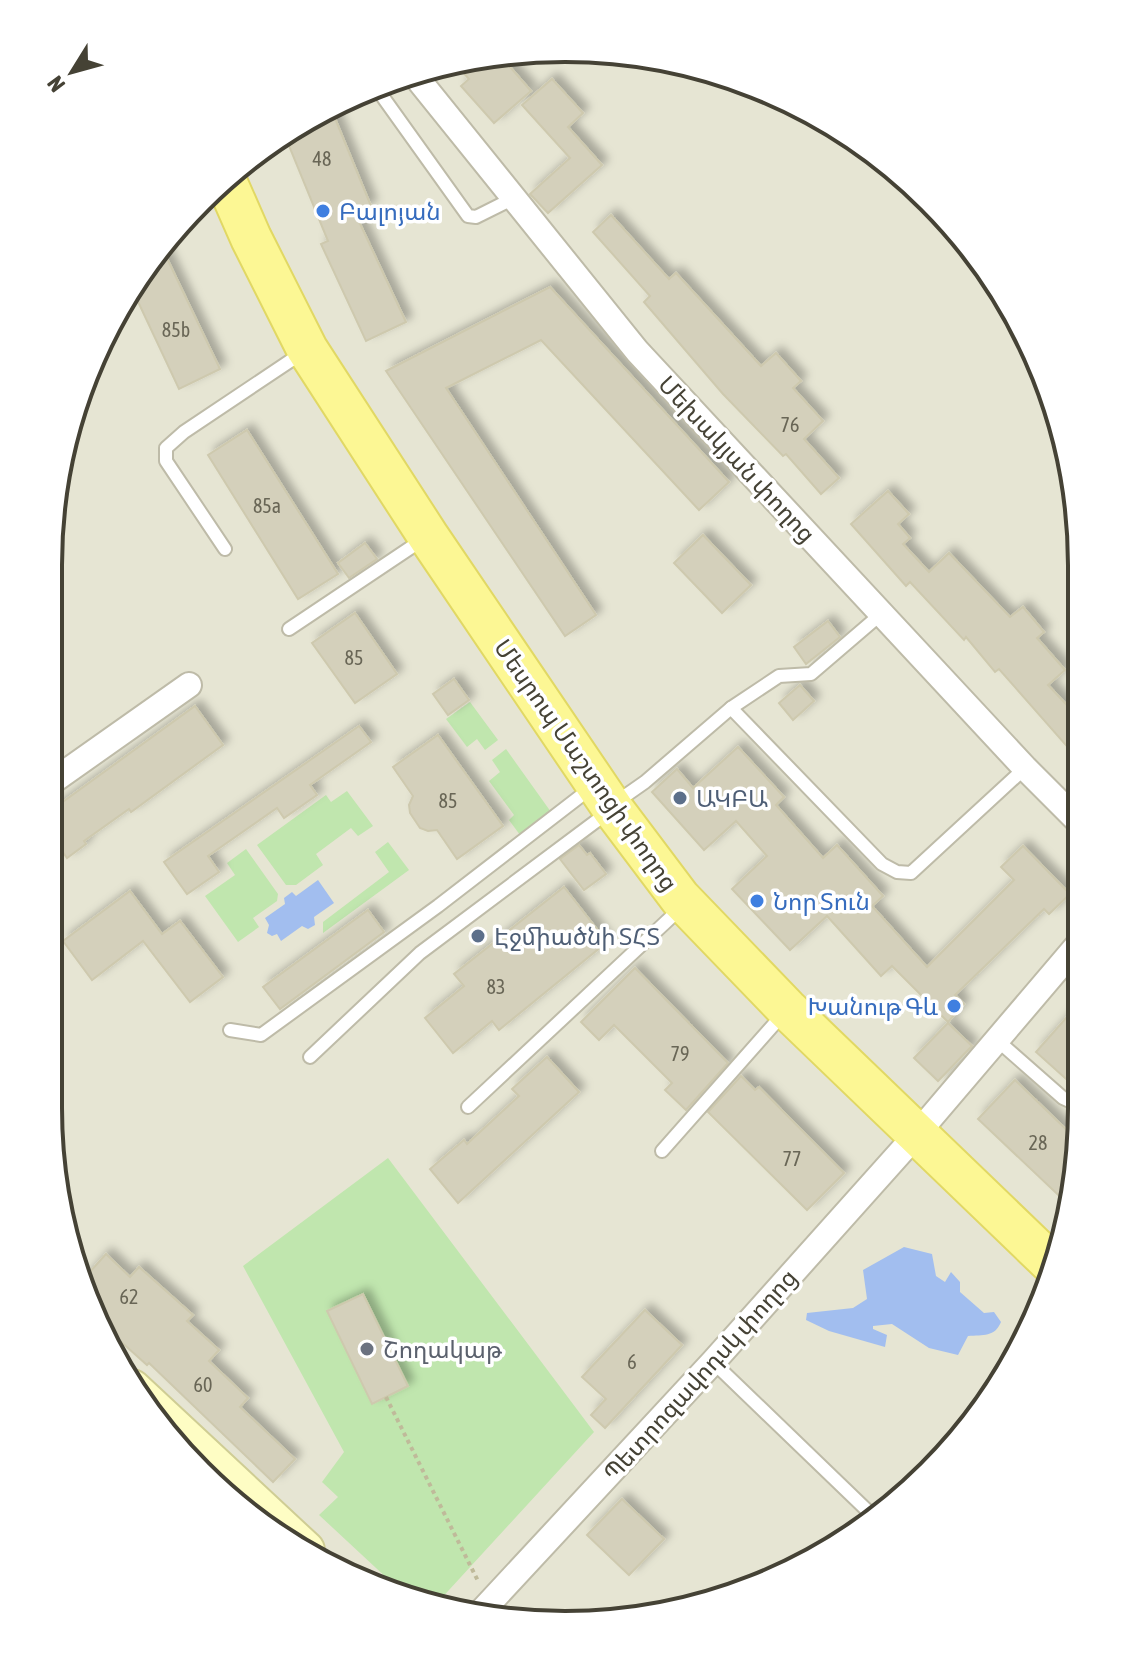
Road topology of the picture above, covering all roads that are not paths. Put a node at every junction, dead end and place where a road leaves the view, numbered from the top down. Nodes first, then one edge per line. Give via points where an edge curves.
1 (421, 83) edge
2 (383, 97) edge
3 (230, 190) edge
4 (514, 198) junction
5 (307, 349) junction
6 (428, 536) junction
7 (225, 549) dead end
8 (881, 614) junction
9 (289, 629) dead end
10 (189, 685) dead end
11 (731, 708) junction
12 (1025, 768) junction
13 (62, 775) edge
14 (607, 799) junction
15 (1068, 811) edge
16 (685, 904) junction
17 (1068, 956) edge
18 (787, 1009) junction
19 (230, 1030) dead end
20 (997, 1040) junction
21 (310, 1057) dead end
22 (1068, 1100) edge
23 (468, 1107) dead end
24 (916, 1135) junction
25 (662, 1151) dead end
26 (1045, 1257) edge
27 (713, 1362) junction
28 (184, 1437) edge
29 (262, 1509) edge
30 (867, 1510) edge
31 (488, 1605) edge

1 - 4 street, Մեխակյան փողոց
2 - 4 lane via 468,216
3 - 5 main road, Մեսրոպ Մաշտոցի փողոց
4 - 8 street, Մեխակյան փողոց via 637,351
5 - 6 main road, Մեսրոպ Մաշտոցի փողոց
5 - 7 lane via 166,448 166,461
6 - 9 lane
6 - 14 main road, Մեսրոպ Մաշտոցի փողոց
8 - 11 lane via 811,674 779,676
8 - 12 street, Մեխակյան փողոց
10 - 13 street
11 - 12 lane via 882,864 897,872 911,873
11 - 14 lane via 645,782
12 - 15 street, Մեխակյան փողոց
14 - 16 main road, Մեսրոպ Մաշտոցի փողոց
14 - 19 lane via 438,906 261,1035
14 - 21 lane via 420,953
16 - 18 main road, Մեսրոպ Մաշտոցի փողոց
16 - 23 lane
17 - 20 street, Պետրոզավոդսկ փողոց
18 - 24 main road, Մեսրոպ Մաշտոցի փողոց
18 - 25 lane
20 - 22 lane
20 - 24 street, Պետրոզավոդսկ փողոց
24 - 26 main road, Մեսրոպ Մաշտոցի փողոց
24 - 27 street, Պետրոզավոդսկ փողոց
27 - 30 lane
27 - 31 street, Պետրոզավոդսկ փողոց
28 - 29 street

